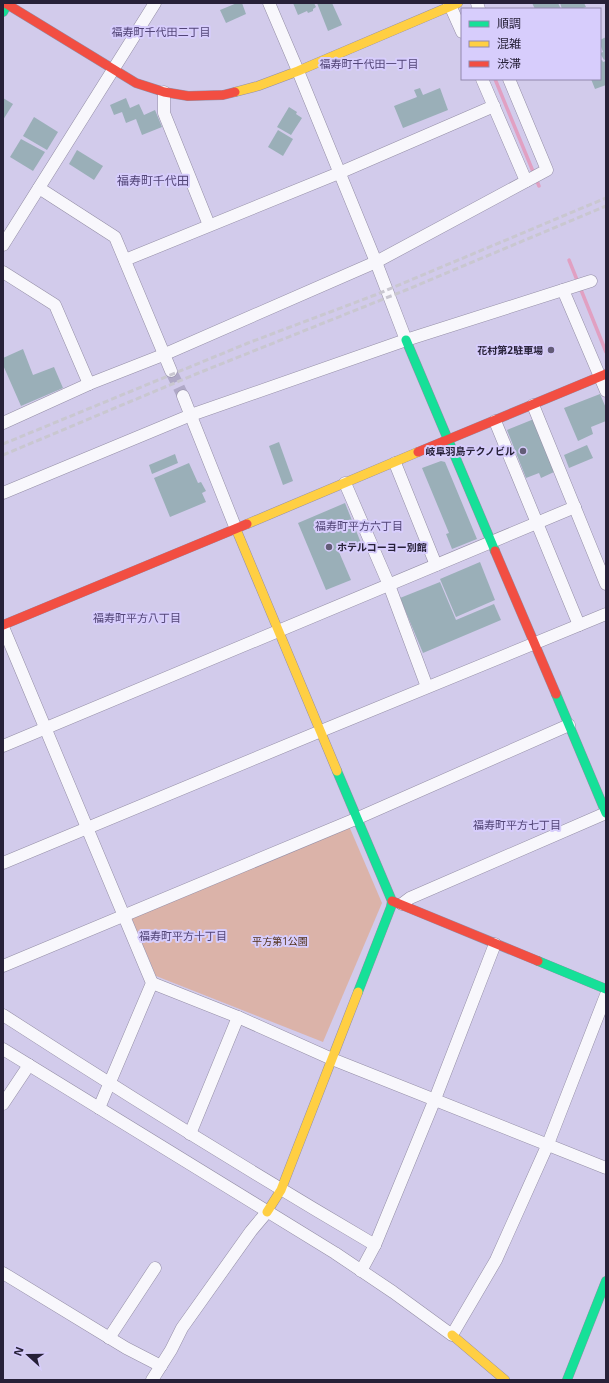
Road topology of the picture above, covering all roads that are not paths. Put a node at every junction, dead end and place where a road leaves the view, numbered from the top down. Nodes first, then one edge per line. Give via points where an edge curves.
1 (155, 3) edge
2 (268, 3) edge
3 (453, 4) edge
4 (6, 6) edge
5 (461, 29) edge
6 (113, 70) junction
7 (298, 71) junction
8 (482, 80) edge
9 (509, 80) edge
10 (164, 92) junction
11 (494, 106) junction
12 (339, 173) junction
13 (528, 180) junction
14 (39, 188) junction
15 (209, 225) junction
16 (3, 245) edge
17 (125, 260) junction
18 (376, 262) junction
19 (3, 272) edge
20 (588, 282) dead end
21 (568, 288) junction
22 (406, 340) junction
23 (163, 355) junction
24 (171, 370) tunnel mouth
25 (603, 375) edge
26 (89, 384) junction
27 (606, 391) edge
28 (183, 396) tunnel mouth
29 (533, 405) junction
30 (191, 415) junction
31 (4, 420) edge
32 (495, 421) junction
33 (448, 440) junction
34 (395, 463) junction
35 (345, 484) junction
36 (3, 493) edge
37 (575, 507) junction
38 (537, 523) junction
39 (236, 529) junction
40 (491, 542) junction
41 (436, 565) junction
42 (389, 584) junction
43 (606, 584) edge
44 (606, 614) edge
45 (579, 625) junction
46 (3, 626) edge
47 (279, 631) junction
48 (534, 644) junction
49 (428, 687) junction
50 (569, 725) junction
51 (46, 728) junction
52 (321, 731) junction
53 (3, 746) edge
54 (606, 813) edge
55 (358, 818) junction
56 (88, 829) junction
57 (3, 863) edge
58 (397, 902) junction
59 (124, 915) junction
60 (495, 944) junction
61 (3, 966) edge
62 (152, 983) junction
63 (606, 988) edge
64 (606, 995) edge
65 (3, 1015) edge
66 (238, 1017) junction
67 (3, 1049) edge
68 (332, 1058) junction
69 (29, 1065) junction
70 (110, 1084) junction
71 (435, 1099) junction
72 (3, 1104) edge
73 (99, 1108) junction
74 (190, 1134) junction
75 (548, 1144) junction
76 (606, 1168) edge
77 (281, 1190) junction
78 (267, 1212) junction
79 (375, 1245) junction
80 (155, 1268) dead end
81 (361, 1271) junction
82 (3, 1273) edge
83 (606, 1281) edge
84 (452, 1335) junction
85 (109, 1338) junction
86 (161, 1366) junction
87 (152, 1380) edge
88 (505, 1380) edge
89 (567, 1380) edge

1 - 6 street
2 - 7 street
3 - 5 street
3 - 7 street
4 - 6 street
6 - 10 street via 136,83
6 - 14 street
7 - 10 street via 258,86 223,95 188,96
7 - 12 street
8 - 11 street
9 - 13 street via 547,170
10 - 15 street via 164,113
11 - 12 street
11 - 13 street
12 - 15 street
12 - 18 street
13 - 18 street
14 - 16 street
14 - 17 street via 115,236
15 - 17 street
17 - 23 street
18 - 22 street
18 - 23 street
19 - 26 street via 55,305
20 - 21 street
21 - 22 street
21 - 25 street
22 - 30 street
22 - 33 street
23 - 24 street
23 - 26 street
25 - 27 street
25 - 29 street
26 - 31 street
28 - 30 street
29 - 32 street
29 - 37 street
30 - 36 street
30 - 39 street
32 - 33 street
32 - 38 street
33 - 34 street
33 - 40 street
34 - 35 street
34 - 41 street
35 - 39 street
35 - 42 street
37 - 38 street
37 - 43 street
38 - 40 street
38 - 45 street
39 - 46 street
39 - 47 street
40 - 41 street
40 - 48 street
41 - 42 street
42 - 47 street
42 - 49 street
44 - 45 street
45 - 48 street
46 - 51 street
47 - 51 street
47 - 52 street
48 - 49 street
48 - 50 street
49 - 52 street
50 - 54 street
50 - 55 street
51 - 53 street
51 - 56 street
52 - 55 street
52 - 56 street
54 - 58 street
55 - 58 street
55 - 59 street
56 - 57 street
56 - 59 street
58 - 60 street
58 - 68 street via 391,907
59 - 61 street
59 - 62 street
60 - 63 street
60 - 71 street
62 - 66 street
62 - 70 street
64 - 75 street
65 - 70 street
66 - 68 street
66 - 74 street
67 - 69 street
68 - 71 street
68 - 77 street
69 - 72 street
69 - 73 street
70 - 73 street
70 - 74 street
71 - 75 street
71 - 79 street
73 - 78 street
74 - 77 street
75 - 76 street
75 - 84 street via 496,1260
77 - 78 street
77 - 79 street
78 - 81 street
78 - 86 street via 182,1328
79 - 81 street
80 - 85 street
81 - 84 street
82 - 85 street
83 - 89 street
84 - 88 street
85 - 86 street
86 - 87 street

